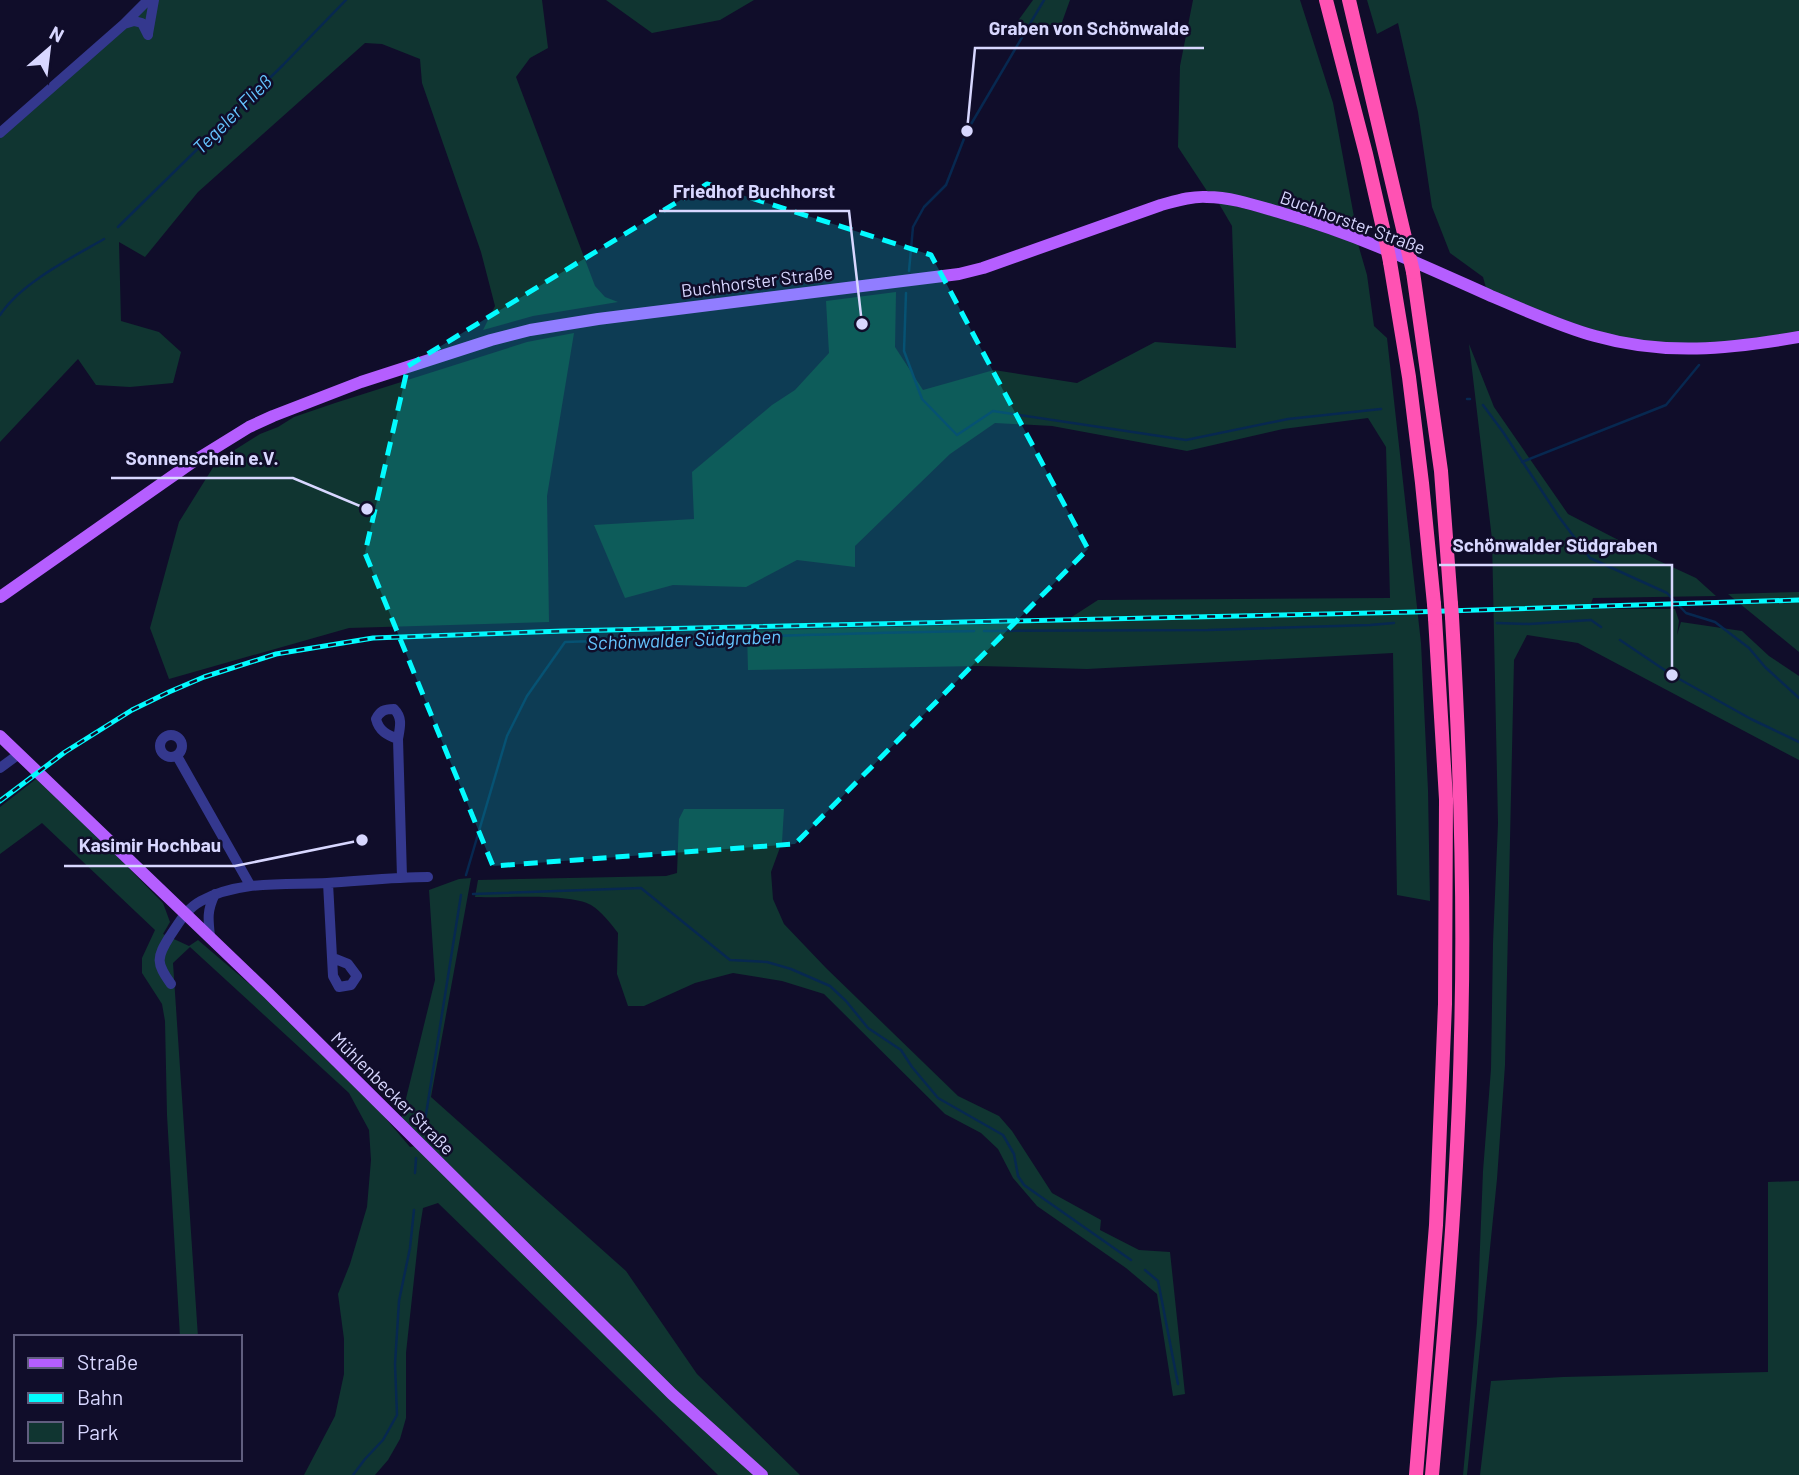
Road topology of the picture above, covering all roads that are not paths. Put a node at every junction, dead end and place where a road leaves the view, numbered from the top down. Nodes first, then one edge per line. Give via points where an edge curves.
1 (148, 0) edge
2 (154, 0) edge
3 (1326, 0) edge
4 (1349, 0) edge
5 (124, 23) junction
6 (0, 133) edge
7 (1799, 337) edge
8 (0, 597) edge
9 (0, 736) edge
10 (398, 739) dead end
11 (19, 754) junction
12 (177, 756) dead end
13 (0, 768) edge
14 (402, 877) junction
15 (428, 877) dead end
16 (328, 883) junction
17 (250, 885) junction
18 (215, 894) junction
19 (185, 913) junction
20 (210, 936) junction
21 (332, 958) dead end
22 (171, 984) dead end
23 (762, 1475) edge
24 (1416, 1475) edge
25 (1432, 1475) edge

1 - 5 street
2 - 5 street via 148,35 142,23
3 - 24 highway, bridge via 1390,262 1411,391 1435,611 1446,799 1445,1004 1436,1225
4 - 25 highway, bridge via 1413,272 1441,471 1460,751 1461,1037 1450,1273
5 - 6 street
7 - 8 main road, Buchhorster Straße via 1698,350 1626,344 1550,321 1317,224 1232,201 1190,198 959,274 598,319 517,332 470,346 295,406 233,437
9 - 11 main road, Mühlenbecker Straße
10 - 14 street
11 - 13 street
11 - 19 main road, Mühlenbecker Straße
12 - 17 street
14 - 15 street
14 - 16 street
16 - 17 street
16 - 21 street
17 - 18 street
18 - 19 street
18 - 20 street via 208,913
19 - 20 main road, Mühlenbecker Straße
19 - 22 street via 158,960
20 - 23 main road, Mühlenbecker Straße via 654,1376

